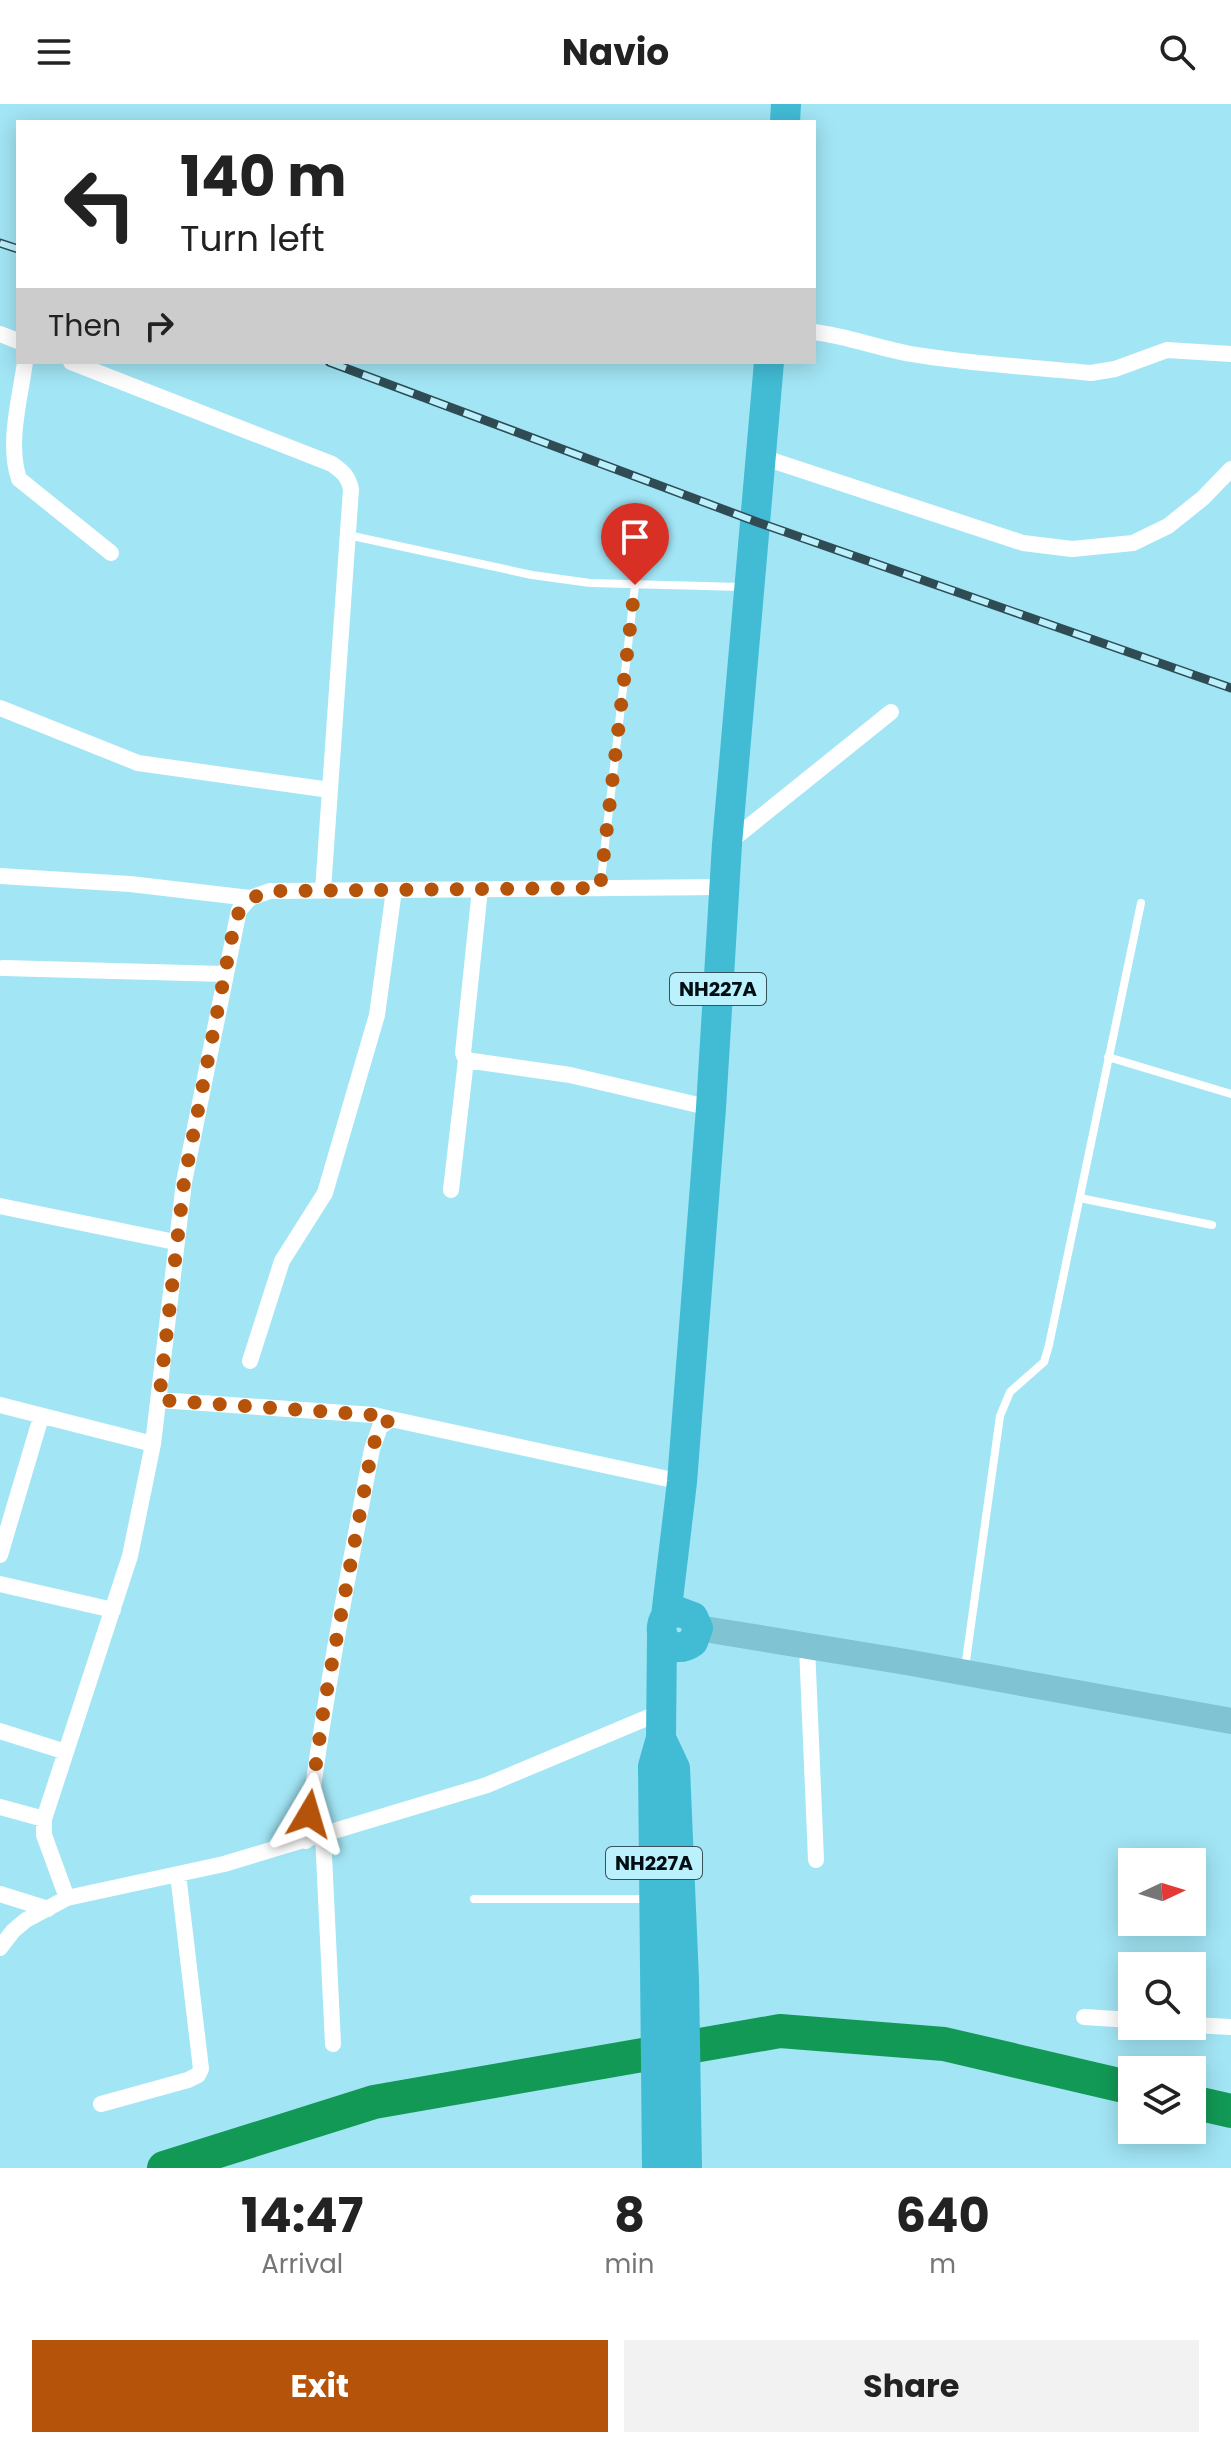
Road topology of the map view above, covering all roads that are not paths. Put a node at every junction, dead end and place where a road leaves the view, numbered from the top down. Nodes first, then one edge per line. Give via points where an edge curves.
1 (816, 332) edge
2 (1231, 354) edge
3 (25, 364) edge
4 (76, 364) edge
5 (769, 364) edge
6 (762, 457) junction
7 (1231, 469) edge
8 (348, 535) junction
9 (111, 553) dead end
10 (635, 585) junction
11 (751, 587) junction
12 (0, 708) edge
13 (891, 712) dead end
14 (330, 790) junction
15 (727, 844) junction
16 (0, 876) edge
17 (724, 887) junction
18 (600, 888) junction
19 (480, 889) junction
20 (323, 890) junction
21 (394, 890) junction
22 (250, 898) junction
23 (1141, 903) dead end
24 (3, 968) dead end
25 (225, 974) junction
26 (1108, 1057) junction
27 (466, 1060) junction
28 (1231, 1094) edge
29 (711, 1108) junction
30 (451, 1190) dead end
31 (1080, 1198) junction
32 (0, 1206) edge
33 (1212, 1225) dead end
34 (175, 1242) junction
35 (250, 1361) dead end
36 (159, 1400) junction
37 (0, 1405) edge
38 (41, 1417) junction
39 (391, 1419) junction
40 (153, 1444) junction
41 (682, 1482) junction
42 (0, 1555) edge
43 (0, 1584) edge
44 (113, 1610) junction
45 (664, 1626) junction
46 (698, 1628) joint
47 (807, 1646) junction
48 (965, 1673) junction
49 (1231, 1721) edge
50 (661, 1725) junction
51 (0, 1731) edge
52 (66, 1752) junction
53 (0, 1807) edge
54 (44, 1819) junction
55 (323, 1835) junction
56 (306, 1841) junction
57 (816, 1860) dead end
58 (178, 1874) junction
59 (0, 1894) edge
60 (67, 1898) junction
61 (474, 1899) dead end
62 (654, 1899) junction
63 (48, 1909) junction
64 (2, 1946) edge
65 (0, 1967) edge
66 (1084, 2017) dead end
67 (1118, 2019) edge
68 (1206, 2026) edge
69 (1231, 2027) edge
70 (333, 2044) dead end
71 (101, 2104) dead end
72 (657, 2168) edge
73 (687, 2168) edge

1 - 2 street via 926,356 1091,373 1167,350
3 - 9 street via 14,444 19,479
4 - 8 street via 332,464 344,473 351,489
5 - 6 highway, NH227A
6 - 7 street via 1023,543 1072,549 1133,543 1168,526
6 - 11 highway, NH227A
8 - 10 lane via 532,575
8 - 14 street
10 - 11 lane
10 - 18 lane
11 - 15 highway, NH227A
12 - 14 street via 138,763
13 - 15 street
14 - 20 street
15 - 17 highway, NH227A
16 - 22 street
17 - 18 street
17 - 29 highway, NH227A
18 - 19 street
19 - 21 street
19 - 27 street
20 - 21 street
20 - 22 street via 270,891
21 - 35 street via 377,1015 325,1193 282,1261
22 - 25 street via 235,921
23 - 26 lane
24 - 25 street
25 - 34 street
26 - 28 lane
26 - 31 lane
27 - 29 street via 570,1075
27 - 30 street
29 - 41 highway, NH227A
31 - 33 lane
31 - 48 lane via 1044,1362 1010,1392 1000,1416
32 - 34 street
34 - 36 street
36 - 39 street
36 - 40 street
37 - 38 street
38 - 40 street
38 - 42 street
39 - 41 street
39 - 56 street via 380,1427 372,1449 321,1720
40 - 44 street
41 - 45 highway, NH227A
43 - 44 street
44 - 52 street
45 - 46 highway via 683,1611
45 - 50 highway, NH227A
46 - 47 main road
47 - 48 main road
47 - 57 street
48 - 49 main road
50 - 55 street
50 - 62 highway, NH227A via 653,1766
50 - 73 highway, NH227A via 675,1768
51 - 52 street
52 - 54 street
53 - 54 street
54 - 60 street via 44,1835
55 - 56 street
55 - 70 street
56 - 58 street
58 - 60 street
58 - 71 street via 201,2069 188,2080
59 - 63 street
60 - 63 street
61 - 62 lane
62 - 72 highway, NH227A
63 - 64 street via 26,1920
64 - 65 street
66 - 67 street
68 - 69 street

